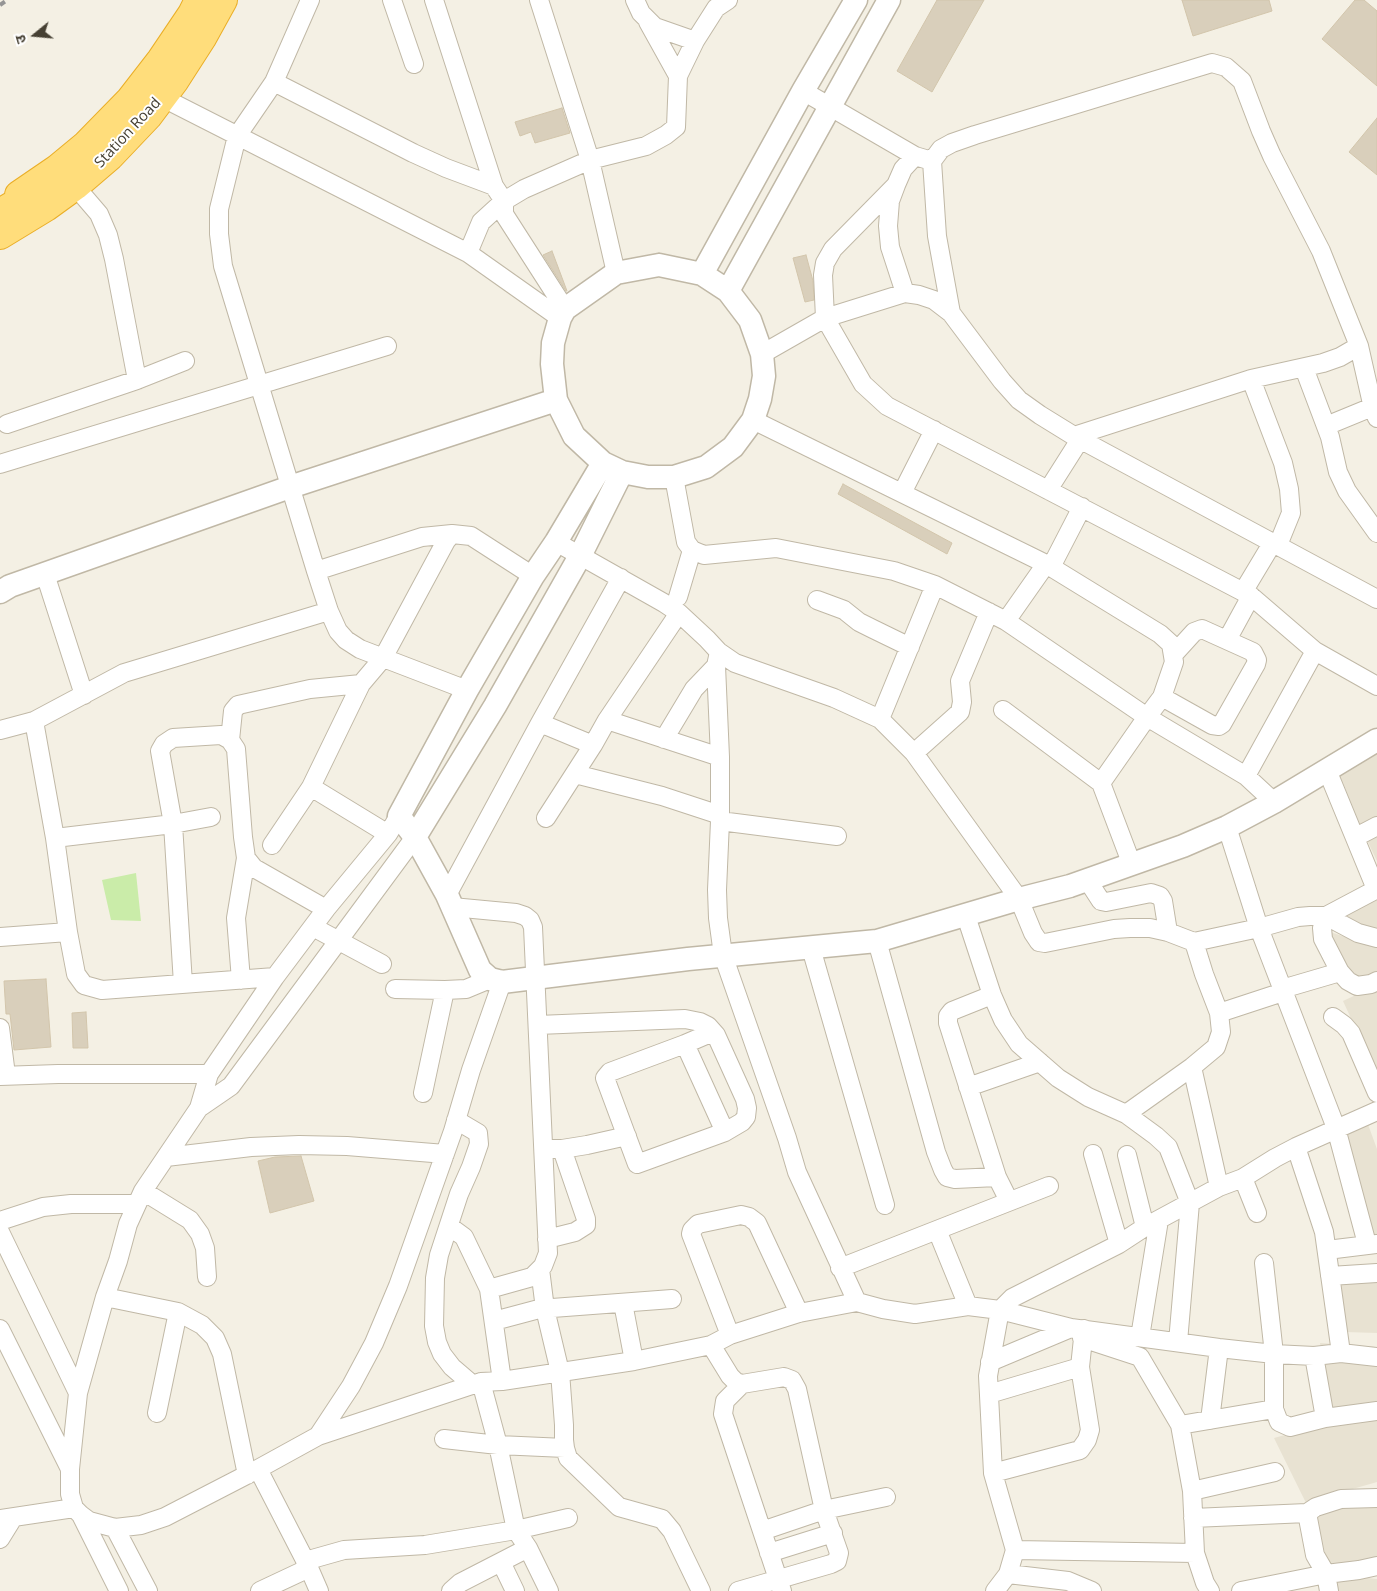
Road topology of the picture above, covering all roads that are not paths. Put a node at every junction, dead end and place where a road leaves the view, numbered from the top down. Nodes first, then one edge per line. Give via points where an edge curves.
1 (223, 0) edge
2 (310, 0) edge
3 (392, 0) edge
4 (434, 0) edge
5 (539, 0) edge
6 (635, 0) edge
7 (728, 0) edge
8 (856, 0) edge
9 (889, 0) edge
10 (200, 10) edge
11 (646, 18) junction
12 (695, 41) junction
13 (414, 64) dead end
14 (678, 76) junction
15 (274, 82) junction
16 (803, 91) junction
17 (172, 103) dead end
18 (830, 106) junction
19 (237, 136) junction
20 (915, 156) junction
21 (590, 160) junction
22 (932, 161) junction
23 (896, 185) junction
24 (75, 186) junction
25 (494, 186) junction
26 (504, 201) junction
27 (0, 205) edge
28 (0, 213) edge
29 (0, 224) edge
30 (0, 235) edge
31 (468, 253) junction
32 (616, 273) junction
33 (702, 274) junction
34 (728, 291) junction
35 (905, 294) junction
36 (562, 313) junction
37 (951, 313) junction
38 (825, 318) junction
39 (387, 346) dead end
40 (1359, 346) junction
41 (762, 354) junction
42 (185, 361) dead end
43 (1304, 368) junction
44 (1252, 379) junction
45 (137, 380) junction
46 (260, 386) junction
47 (556, 400) junction
48 (1376, 410) edge
49 (753, 420) junction
50 (6, 424) dead end
51 (1326, 426) junction
52 (934, 430) junction
53 (1077, 437) junction
54 (0, 464) edge
55 (612, 467) junction
56 (674, 477) junction
57 (290, 487) junction
58 (1048, 490) junction
59 (902, 493) junction
60 (1082, 507) junction
61 (1377, 533) edge
62 (452, 534) junction
63 (556, 542) junction
64 (1275, 544) junction
65 (692, 550) junction
66 (580, 556) junction
67 (1048, 565) junction
68 (316, 571) junction
69 (45, 574) junction
70 (533, 576) junction
71 (621, 578) junction
72 (935, 585) junction
73 (0, 592) edge
74 (1247, 594) junction
75 (1377, 599) edge
76 (817, 600) dead end
77 (678, 605) junction
78 (329, 611) junction
79 (989, 612) junction
80 (1006, 621) junction
81 (1227, 640) junction
82 (910, 647) junction
83 (1315, 651) junction
84 (1174, 654) junction
85 (383, 658) junction
86 (717, 659) junction
87 (361, 684) junction
88 (1377, 686) edge
89 (467, 690) junction
90 (84, 695) junction
91 (1162, 697) junction
92 (1002, 710) dead end
93 (1147, 717) junction
94 (880, 719) junction
95 (607, 720) junction
96 (34, 722) junction
97 (540, 723) junction
98 (0, 730) edge
99 (664, 739) junction
100 (230, 740) junction
101 (1377, 740) edge
102 (594, 745) junction
103 (914, 753) junction
104 (720, 757) junction
105 (1327, 770) junction
106 (575, 774) junction
107 (1246, 776) junction
108 (1101, 783) junction
109 (310, 787) junction
110 (1274, 802) junction
111 (212, 817) dead end
112 (546, 818) dead end
113 (720, 818) junction
114 (173, 824) junction
115 (394, 825) junction
116 (1377, 826) edge
117 (1227, 827) junction
118 (837, 836) dead end
119 (416, 837) junction
120 (1356, 837) junction
121 (56, 838) junction
122 (272, 845) dead end
123 (246, 858) junction
124 (1132, 865) junction
125 (1088, 881) junction
126 (1377, 889) edge
127 (1019, 900) junction
128 (449, 901) junction
129 (326, 909) junction
130 (966, 916) junction
131 (1326, 916) junction
132 (312, 927) junction
133 (1259, 928) junction
134 (68, 932) junction
135 (1168, 932) junction
136 (0, 937) edge
137 (1377, 938) edge
138 (339, 941) junction
139 (877, 941) junction
140 (1194, 942) junction
141 (811, 948) junction
142 (723, 955) junction
143 (382, 964) dead end
144 (1340, 972) junction
145 (274, 977) junction
146 (536, 978) junction
147 (241, 980) junction
148 (496, 980) junction
149 (1377, 981) edge
150 (183, 984) junction
151 (395, 989) dead end
152 (445, 990) junction
153 (1283, 991) junction
154 (992, 995) junction
155 (1219, 1013) junction
156 (1333, 1017) dead end
157 (538, 1025) junction
158 (0, 1028) edge
159 (713, 1032) junction
160 (685, 1044) junction
161 (1040, 1062) junction
162 (1192, 1067) junction
163 (209, 1074) junction
164 (3, 1075) edge
165 (968, 1087) junction
166 (423, 1093) dead end
167 (1377, 1093) edge
168 (199, 1108) junction
169 (1126, 1114) junction
170 (1375, 1117) edge
171 (456, 1120) junction
172 (1336, 1128) junction
173 (725, 1132) junction
174 (627, 1136) junction
175 (1296, 1147) junction
176 (543, 1148) junction
177 (562, 1149) junction
178 (445, 1154) junction
179 (1093, 1154) dead end
180 (1127, 1155) dead end
181 (166, 1157) junction
182 (997, 1177) junction
183 (1243, 1178) junction
184 (1049, 1186) dead end
185 (1219, 1187) junction
186 (140, 1198) junction
187 (1009, 1201) junction
188 (1190, 1203) junction
189 (885, 1205) dead end
190 (1257, 1213) dead end
191 (0, 1221) edge
192 (1152, 1224) junction
193 (449, 1226) junction
194 (937, 1230) junction
195 (0, 1232) edge
196 (547, 1239) junction
197 (1119, 1244) junction
198 (1372, 1244) edge
199 (1327, 1250) junction
200 (1264, 1263) dead end
201 (840, 1268) junction
202 (540, 1269) junction
203 (1377, 1273) edge
204 (1330, 1276) junction
205 (207, 1277) dead end
206 (489, 1289) junction
207 (105, 1297) junction
208 (672, 1299) dead end
209 (857, 1302) junction
210 (623, 1303) junction
211 (968, 1306) junction
212 (545, 1309) junction
213 (1000, 1310) junction
214 (178, 1312) junction
215 (799, 1313) junction
216 (494, 1321) junction
217 (0, 1329) edge
218 (1079, 1332) junction
219 (730, 1335) junction
220 (1140, 1337) junction
221 (1178, 1342) junction
222 (711, 1345) junction
223 (1219, 1348) junction
224 (1341, 1353) junction
225 (1274, 1354) junction
226 (1314, 1356) junction
227 (1377, 1357) edge
228 (634, 1361) junction
229 (990, 1362) junction
230 (1080, 1367) junction
231 (560, 1372) junction
232 (502, 1381) junction
233 (477, 1383) junction
234 (742, 1384) junction
235 (78, 1394) junction
236 (989, 1394) junction
237 (1274, 1410) junction
238 (1377, 1411) edge
239 (157, 1413) dead end
240 (1325, 1418) junction
241 (1210, 1420) junction
242 (1180, 1425) junction
243 (318, 1436) junction
244 (444, 1439) dead end
245 (498, 1445) junction
246 (564, 1448) junction
247 (70, 1469) junction
248 (252, 1472) junction
249 (1275, 1472) dead end
250 (993, 1473) junction
251 (1192, 1491) junction
252 (886, 1496) dead end
253 (1377, 1498) edge
254 (824, 1510) junction
255 (78, 1512) junction
256 (1307, 1513) junction
257 (6, 1518) edge
258 (568, 1518) dead end
259 (1192, 1518) junction
260 (115, 1528) junction
261 (516, 1530) junction
262 (762, 1531) junction
263 (833, 1533) junction
264 (0, 1539) edge
265 (528, 1548) junction
266 (1015, 1550) junction
267 (769, 1552) junction
268 (1195, 1553) junction
269 (501, 1562) junction
270 (307, 1564) junction
271 (1377, 1566) edge
272 (1008, 1574) junction
273 (1328, 1582) edge
274 (780, 1585) edge
275 (1260, 1589) edge
276 (119, 1591) edge
277 (148, 1591) edge
278 (260, 1591) edge
279 (319, 1591) edge
280 (451, 1591) edge
281 (515, 1591) edge
282 (549, 1591) edge
283 (701, 1591) edge
284 (738, 1591) edge
285 (995, 1591) edge
286 (1092, 1591) edge
287 (1210, 1591) edge
288 (1241, 1591) edge

1 - 10 highway
1 - 24 highway, Station Road via 175,80 148,116 110,156
2 - 15 street
3 - 13 street
4 - 25 street
5 - 21 street
6 - 11 street
7 - 12 street via 716,8
8 - 16 street
9 - 18 street
10 - 27 highway, Station Road via 192,14 124,106 86,145 57,169
10 - 28 highway via 142,94 89,153 46,187
10 - 29 highway via 139,110 108,146 41,200
11 - 12 street via 655,27
11 - 14 street
12 - 14 street
14 - 21 street via 676,127 646,146
15 - 19 street
15 - 25 street via 413,153
16 - 18 street
16 - 33 street
17 - 19 street
18 - 20 street
18 - 34 street
19 - 31 street
19 - 46 street via 219,210 219,234 224,266
20 - 22 street
20 - 23 street via 903,169
21 - 26 street
21 - 32 street
22 - 37 street via 937,236
22 - 40 street via 952,143 975,135 1212,64 1226,67 1242,81 1272,156 1321,251
23 - 35 street via 890,201 888,226 890,247
23 - 38 street via 833,249 825,263
24 - 30 highway, Station Road
24 - 45 street via 99,214 108,235
25 - 26 street
26 - 31 street via 481,222
26 - 36 street via 504,214
31 - 36 street
32 - 33 street via 659,265
32 - 36 street
33 - 34 street
34 - 41 street via 750,320
35 - 37 street via 934,300
35 - 38 street
36 - 47 street via 553,343
37 - 53 street via 1018,400
38 - 41 street
38 - 52 street via 863,384 887,406
39 - 46 street
40 - 43 street via 1340,357
40 - 48 street
41 - 49 street via 764,376
42 - 45 street
43 - 44 street
43 - 51 street
44 - 53 street
44 - 64 street via 1290,490 1291,513
45 - 50 street
46 - 54 street
46 - 57 street
47 - 55 street via 574,436
47 - 57 street
48 - 51 street
49 - 56 street via 733,447 713,462
49 - 59 street
51 - 61 street via 1338,472 1347,491
52 - 58 street
52 - 59 street
53 - 58 street
53 - 64 street
55 - 56 street via 648,477
55 - 63 street
55 - 66 street
56 - 65 street via 686,542
57 - 68 street
57 - 69 street
58 - 60 street
59 - 67 street
60 - 67 street
60 - 74 street
62 - 68 street via 422,537
62 - 70 street via 471,536
62 - 85 street
63 - 66 street
63 - 70 street
64 - 74 street
64 - 75 street
65 - 72 street via 704,555 776,548 894,571
65 - 77 street
66 - 71 street
66 - 119 street
67 - 80 street
67 - 84 street via 1160,634 1171,644
68 - 78 street
69 - 73 street
69 - 90 street
70 - 89 street
71 - 77 street
71 - 97 street
72 - 79 street
72 - 82 street
74 - 81 street
74 - 83 street
76 - 82 street via 844,610 872,629
77 - 86 street via 707,639
77 - 95 street
78 - 85 street via 346,640
78 - 90 street via 124,673
79 - 80 street
79 - 103 street via 960,680 960,712
80 - 93 street
81 - 84 street via 1198,630
81 - 91 street via 1253,652 1257,660 1222,724 1212,725
82 - 94 street
83 - 88 street
83 - 107 street
84 - 91 street
85 - 87 street
85 - 89 street
86 - 94 street via 834,698
86 - 99 street via 694,689
86 - 104 street
87 - 100 street via 310,689 238,704 233,711
87 - 109 street
89 - 115 street
90 - 96 street
91 - 93 street
92 - 108 street
93 - 107 street
93 - 108 street
94 - 103 street
95 - 99 street
95 - 102 street
96 - 98 street
96 - 121 street
97 - 102 street
97 - 128 street
99 - 104 street
100 - 114 street via 221,735 174,738 164,744 160,751
100 - 123 street via 236,749
101 - 105 street
102 - 106 street
103 - 127 street
104 - 113 street
105 - 110 street
105 - 120 street
106 - 112 street
106 - 113 street via 662,796
107 - 110 street
108 - 124 street
109 - 115 street
109 - 122 street
110 - 117 street
111 - 114 street
113 - 118 street
113 - 142 street via 717,890
114 - 121 street
114 - 150 street
115 - 119 street
115 - 129 street
116 - 120 street
117 - 124 street
117 - 133 street
119 - 128 street
119 - 138 street
120 - 126 street
121 - 134 street
123 - 129 street via 254,868
123 - 147 street via 236,918
124 - 125 street
125 - 127 street
125 - 135 street via 1101,901 1151,893 1160,896
126 - 131 street
127 - 130 street
127 - 135 street via 1039,942 1114,929 1150,928
128 - 146 street via 516,913 530,920 534,927
128 - 148 street via 480,970
129 - 132 street
130 - 139 street
130 - 154 street
131 - 133 street via 1298,917
131 - 137 street via 1358,933
131 - 144 street via 1323,939
132 - 138 street
132 - 145 street
133 - 140 street
133 - 153 street
134 - 136 street
134 - 150 street via 76,974 84,985 102,990
135 - 140 street
138 - 143 street
138 - 168 street via 230,1086
139 - 141 street
139 - 182 street via 942,1170 947,1177 955,1179
140 - 155 street
141 - 142 street
141 - 189 street
142 - 146 street
142 - 201 street via 797,1172
144 - 149 street via 1357,986
144 - 153 street
145 - 147 street
145 - 163 street
146 - 148 street
146 - 157 street
147 - 150 street
148 - 152 street via 466,989
148 - 171 street
151 - 152 street
152 - 166 street
153 - 155 street
153 - 172 street
154 - 161 street via 1019,1044
154 - 165 street via 952,1011 948,1016
155 - 162 street via 1221,1032 1216,1048
156 - 167 street via 1351,1033
157 - 159 street via 685,1019 700,1022
157 - 176 street
158 - 164 street
159 - 160 street
159 - 173 street via 747,1108 742,1122
160 - 173 street
160 - 174 street via 607,1074 605,1078
161 - 165 street
161 - 169 street via 1088,1097
162 - 169 street
162 - 185 street
163 - 164 street
163 - 168 street
165 - 182 street
168 - 181 street
169 - 188 street via 1168,1147
170 - 172 street
171 - 178 street
171 - 193 street via 478,1133 479,1144
172 - 175 street
172 - 198 street
173 - 174 street via 637,1164
174 - 177 street
175 - 183 street
175 - 199 street
176 - 177 street
176 - 196 street
177 - 196 street via 586,1225 575,1232
178 - 181 street via 299,1145
178 - 243 street via 374,1343
179 - 197 street
180 - 192 street
181 - 186 street
182 - 187 street
183 - 185 street
183 - 190 street
184 - 187 street
185 - 188 street
186 - 191 street via 43,1207
186 - 205 street via 190,1220 205,1248
186 - 207 street via 128,1224
187 - 194 street
188 - 192 street
188 - 221 street
192 - 197 street
192 - 220 street
193 - 206 street via 464,1237
193 - 233 street via 435,1278 434,1326 442,1354 452,1367
194 - 201 street
194 - 211 street
195 - 235 street
196 - 202 street via 548,1253
197 - 213 street via 1012,1298
198 - 199 street
199 - 204 street
200 - 225 street
201 - 209 street
202 - 206 street via 532,1277
202 - 212 street
203 - 204 street
204 - 224 street
206 - 216 street
207 - 214 street
207 - 235 street
208 - 210 street
209 - 211 street via 915,1314
209 - 215 street
210 - 212 street
210 - 228 street
211 - 213 street
212 - 216 street
212 - 231 street
213 - 218 street
213 - 229 street
214 - 239 street
214 - 248 street via 202,1325 215,1338
215 - 219 street
215 - 219 street via 757,1223 749,1216 741,1215 698,1224 691,1234
216 - 232 street
217 - 247 street
218 - 220 street
218 - 229 street
218 - 230 street
218 - 242 street via 1140,1357
219 - 222 street
220 - 221 street
221 - 223 street
222 - 228 street
222 - 234 street via 730,1376
223 - 225 street
223 - 241 street
224 - 226 street
224 - 227 street
225 - 226 street
225 - 237 street
226 - 240 street
228 - 231 street
229 - 236 street
230 - 236 street
230 - 250 street via 1090,1430 1080,1450
231 - 232 street
231 - 246 street
232 - 233 street
233 - 243 street
233 - 245 street
234 - 254 street via 784,1377 792,1380 797,1389
234 - 262 street via 726,1401 723,1414
235 - 247 street
236 - 250 street
237 - 240 street via 1279,1422 1290,1427
237 - 241 street
238 - 240 street
241 - 242 street
242 - 251 street
243 - 248 street
244 - 245 street
245 - 246 street
245 - 261 street
246 - 283 street via 568,1458 619,1507 662,1519 672,1531
247 - 255 street via 70,1494
248 - 260 street via 165,1517 141,1525
248 - 270 street
249 - 251 street
250 - 266 street
251 - 259 street
252 - 254 street
253 - 256 street via 1341,1499
254 - 262 street
254 - 263 street
255 - 257 street
255 - 260 street via 90,1520
255 - 276 street
256 - 259 street
256 - 273 street via 1315,1555
257 - 264 street
258 - 261 street
259 - 268 street
260 - 277 street
261 - 265 street
261 - 270 street via 425,1545 344,1550
262 - 267 street
263 - 267 street
263 - 274 street via 839,1553 837,1561
265 - 269 street
265 - 282 street
266 - 268 street
266 - 272 street
267 - 274 street
268 - 287 street
269 - 280 street
269 - 281 street
270 - 278 street
270 - 279 street
271 - 273 street
272 - 285 street
272 - 286 street via 1068,1581
273 - 275 street
274 - 284 street
275 - 288 street

